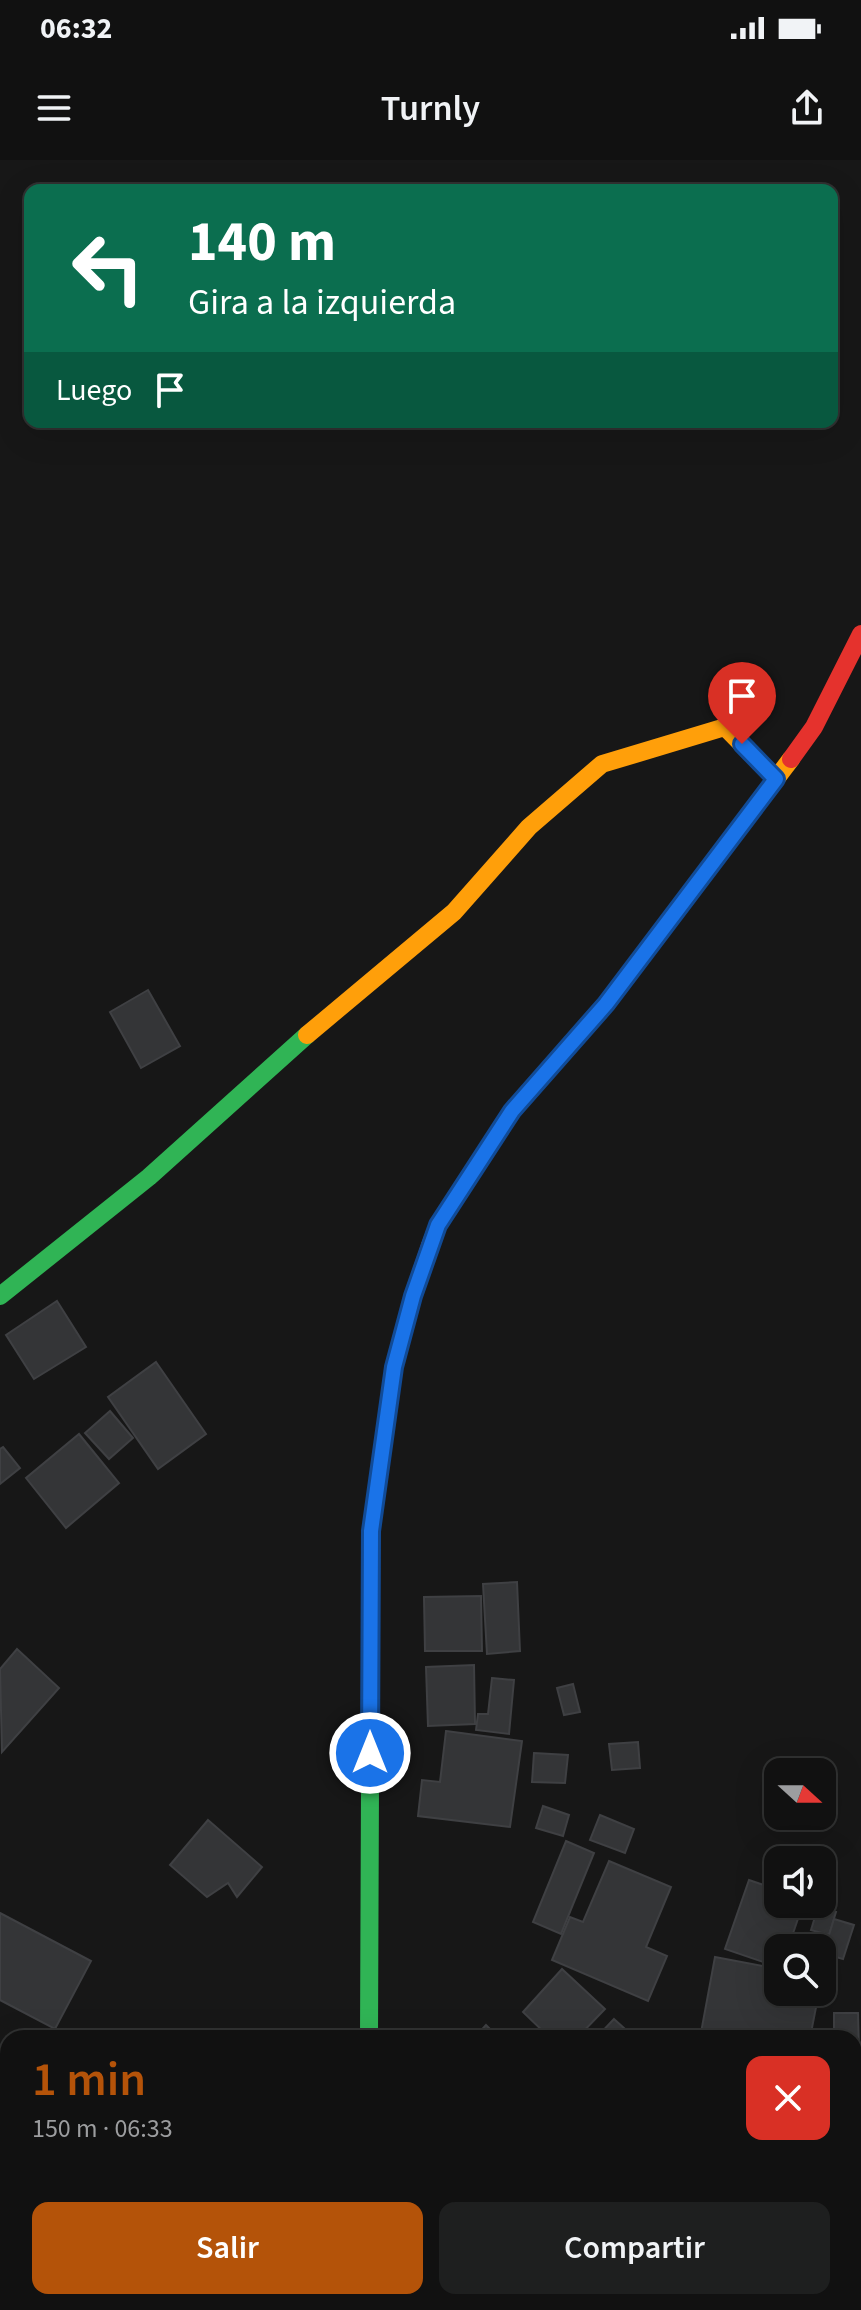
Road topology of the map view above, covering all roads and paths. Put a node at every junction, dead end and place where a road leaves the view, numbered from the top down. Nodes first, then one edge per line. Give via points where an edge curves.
1 (861, 634) edge
2 (849, 696) dead end
3 (814, 727) junction
4 (776, 779) junction
5 (0, 1296) edge
6 (369, 2030) edge

1 - 3 main road
2 - 3 main road
3 - 4 main road
4 - 5 main road via 725,727 602,764 529,827 454,912 272,1064 149,1177
4 - 6 main road via 606,1004 512,1111 438,1225 413,1296 394,1367 371,1531

